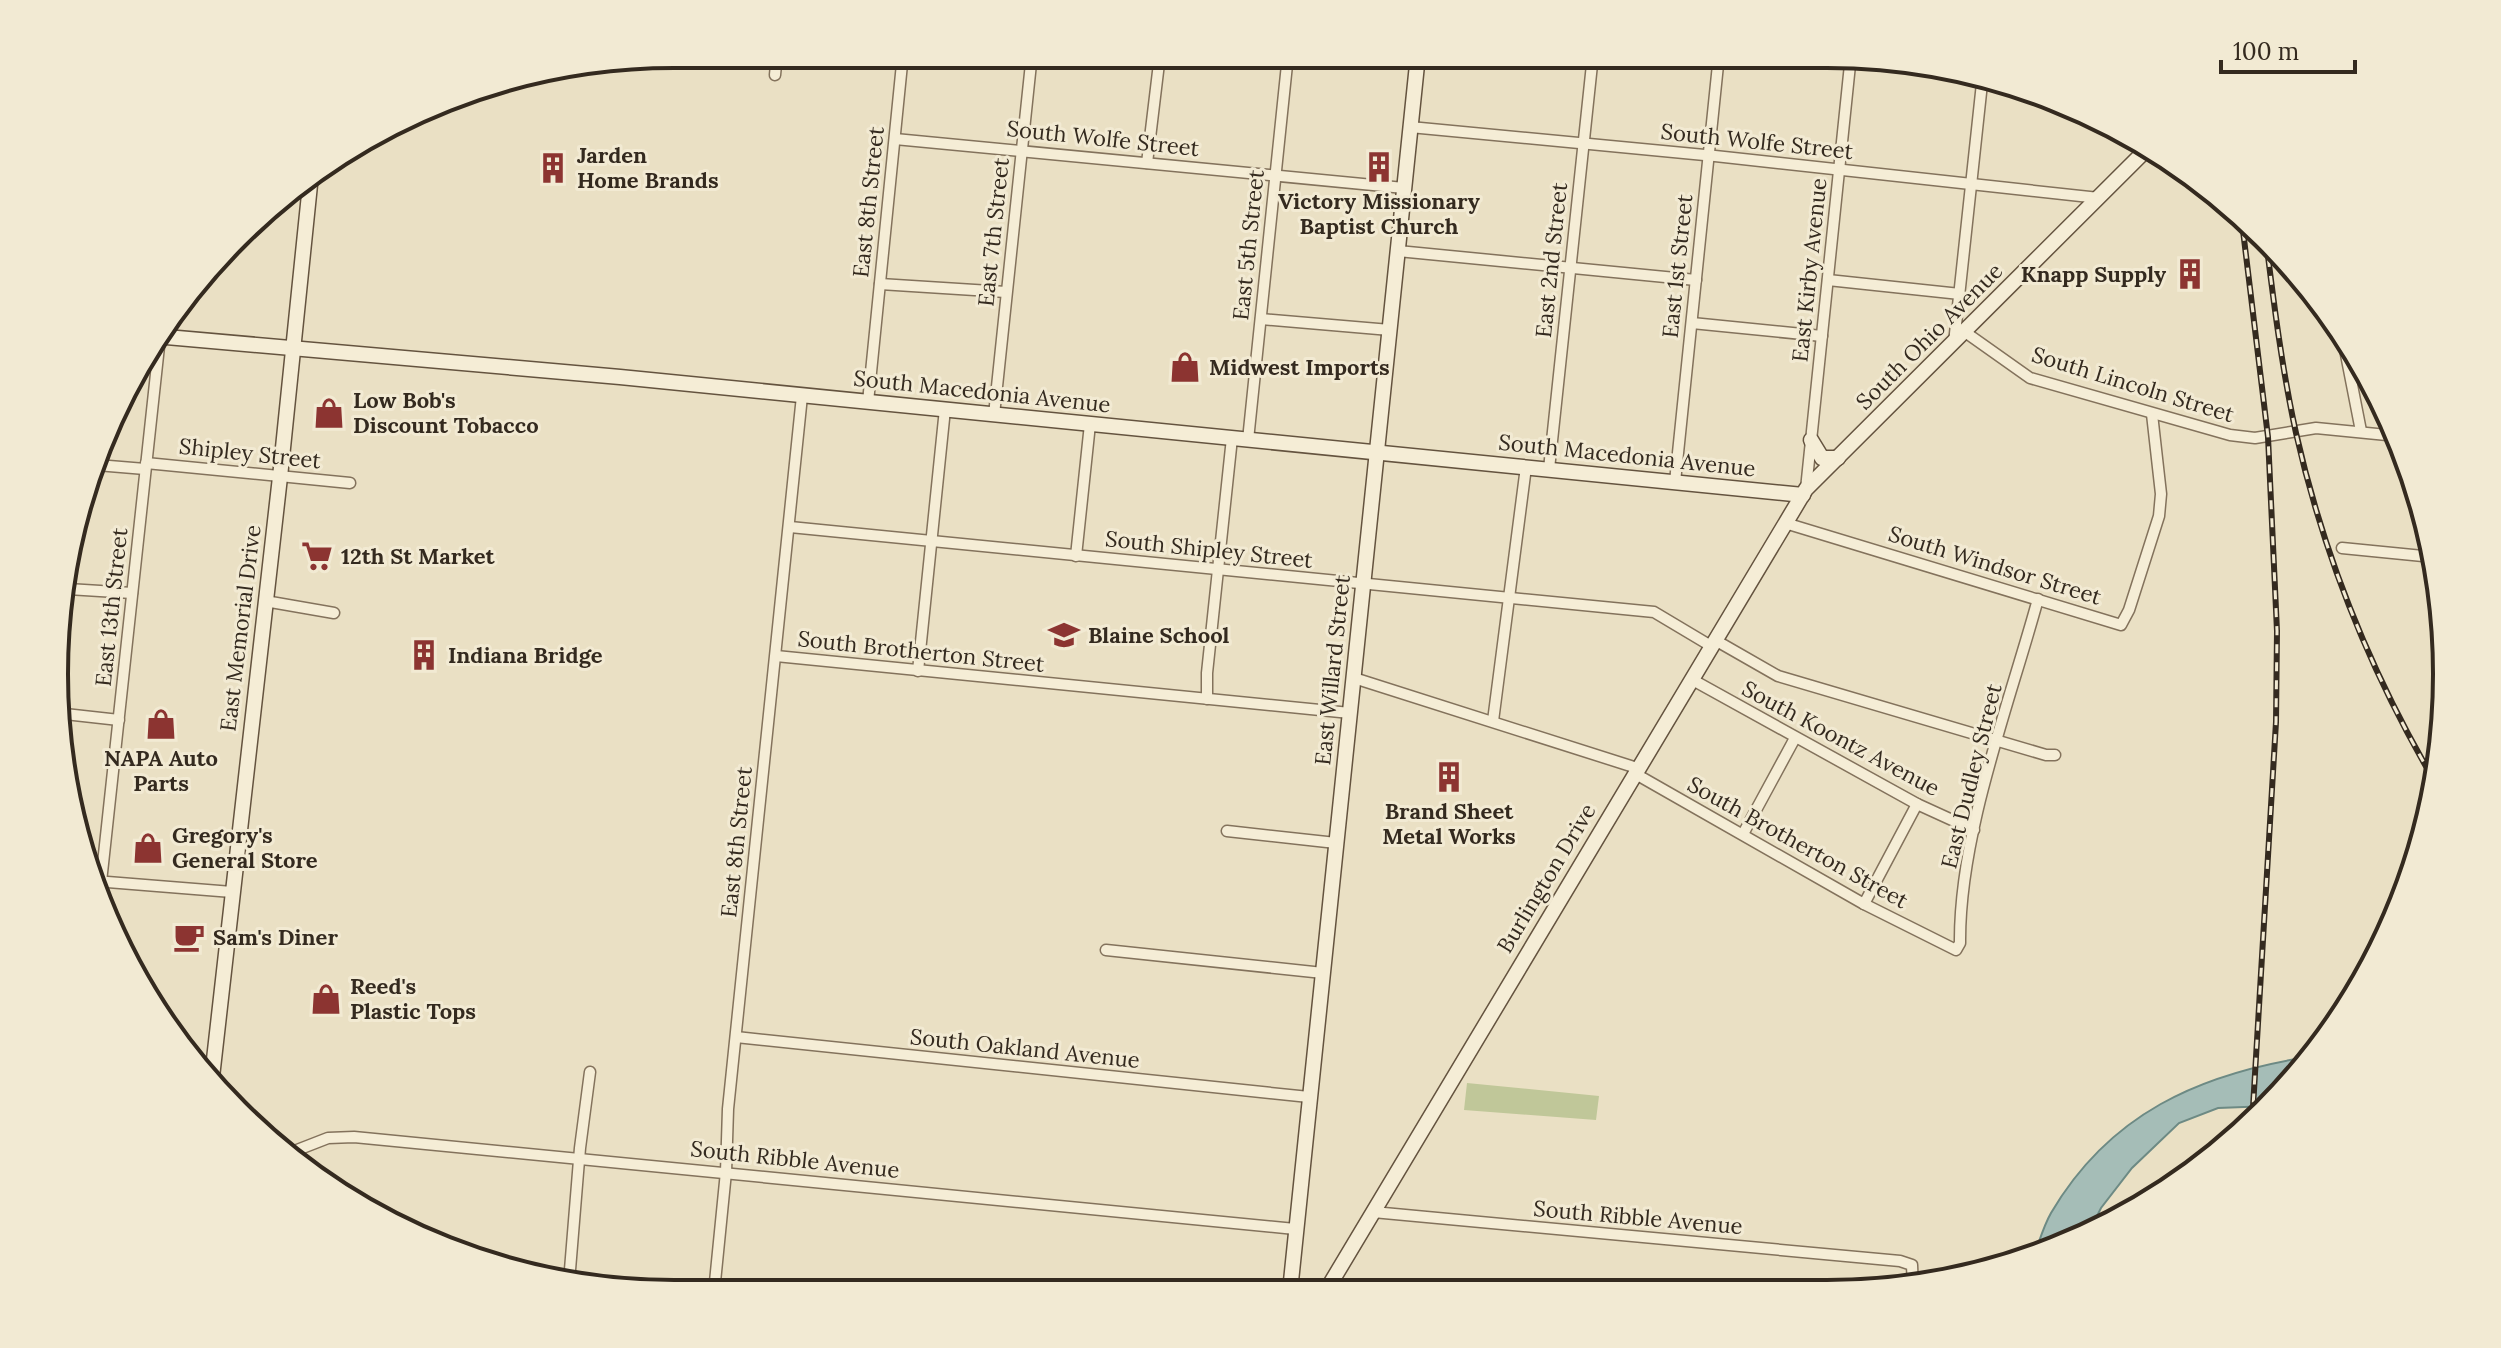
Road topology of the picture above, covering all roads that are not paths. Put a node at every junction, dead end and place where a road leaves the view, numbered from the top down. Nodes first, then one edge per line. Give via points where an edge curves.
1 (776, 68) edge
2 (902, 68) edge
3 (1031, 68) edge
4 (1158, 68) edge
5 (1287, 68) edge
6 (1417, 68) edge
7 (1592, 68) edge
8 (1718, 68) edge
9 (1850, 69) edge
10 (775, 75) dead end
11 (1981, 88) edge
12 (1410, 127) junction
13 (895, 139) junction
14 (1584, 144) junction
15 (1023, 150) junction
16 (1709, 156) junction
17 (2141, 156) edge
18 (1147, 163) junction
19 (1840, 169) junction
20 (1275, 175) junction
21 (1971, 184) junction
22 (1404, 188) junction
23 (310, 190) edge
24 (2099, 198) junction
25 (1398, 251) junction
26 (1571, 267) junction
27 (1696, 280) junction
28 (1828, 280) junction
29 (880, 284) junction
30 (1006, 292) junction
31 (1960, 294) junction
32 (1261, 319) junction
33 (1692, 323) junction
34 (1390, 330) junction
35 (1965, 332) junction
36 (1822, 336) junction
37 (170, 337) edge
38 (1954, 343) junction
39 (294, 347) junction
40 (156, 360) edge
41 (2348, 364) edge
42 (802, 396) junction
43 (868, 402) junction
44 (945, 409) junction
45 (2152, 414) junction
46 (994, 415) junction
47 (1090, 424) junction
48 (2361, 431) junction
49 (2384, 434) edge
50 (1232, 438) junction
51 (1248, 440) junction
52 (1811, 440) junction
53 (1377, 453) junction
54 (1838, 458) junction
55 (105, 465) edge
56 (146, 466) junction
57 (1526, 467) junction
58 (1549, 469) junction
59 (280, 477) junction
60 (1675, 482) junction
61 (350, 483) dead end
62 (1805, 492) junction
63 (1785, 523) junction
64 (790, 527) junction
65 (931, 542) junction
66 (2342, 548) dead end
67 (1076, 556) junction
68 (2421, 556) edge
69 (1217, 570) junction
70 (1363, 584) junction
71 (74, 589) edge
72 (132, 593) junction
73 (1510, 599) junction
74 (2038, 599) junction
75 (265, 601) junction
76 (334, 613) dead end
77 (1713, 643) junction
78 (776, 656) junction
79 (918, 671) junction
80 (1354, 678) junction
81 (1691, 679) junction
82 (1207, 699) junction
83 (1350, 713) junction
84 (69, 714) edge
85 (119, 720) junction
86 (1493, 721) junction
87 (1795, 738) junction
88 (1998, 740) junction
89 (2055, 755) dead end
90 (1635, 770) junction
91 (1917, 804) junction
92 (1974, 830) junction
93 (1227, 831) dead end
94 (1743, 834) junction
95 (1336, 843) junction
96 (100, 868) edge
97 (105, 883) edge
98 (232, 892) junction
99 (1864, 904) junction
100 (1944, 944) joint
101 (1106, 950) dead end
102 (1323, 973) junction
103 (736, 1037) junction
104 (213, 1068) edge
105 (590, 1072) dead end
106 (1309, 1097) junction
107 (298, 1150) edge
108 (580, 1158) junction
109 (726, 1172) junction
110 (1373, 1212) junction
111 (1295, 1229) junction
112 (570, 1271) edge
113 (1912, 1274) edge
114 (715, 1280) edge
115 (1291, 1280) edge
116 (1333, 1280) edge

1 - 10 street
2 - 13 street, East 8th Street
3 - 15 street, East 7th Street
4 - 18 street
5 - 20 street, East 5th Street
6 - 12 street, East Willard Street
7 - 14 street, East 2nd Street
8 - 16 street, East 1st Street
9 - 19 street, East Kirby Avenue
11 - 21 street
12 - 14 street, South Wolfe Street
12 - 22 street, East Willard Street
13 - 15 street, South Wolfe Street
13 - 29 street, East 8th Street
14 - 16 street, South Wolfe Street
14 - 26 street, East 2nd Street
15 - 18 street, South Wolfe Street
15 - 30 street, East 7th Street
16 - 19 street, South Wolfe Street
16 - 27 street, East 1st Street
17 - 24 street, South Ohio Avenue
18 - 20 street, South Wolfe Street
19 - 21 street, South Wolfe Street
19 - 28 street, East Kirby Avenue
20 - 22 street, South Wolfe Street
20 - 32 street, East 5th Street
21 - 24 street, South Wolfe Street
21 - 31 street
22 - 25 street, East Willard Street
23 - 39 street, East Memorial Drive
24 - 35 street, South Ohio Avenue
25 - 26 street
25 - 34 street, East Willard Street
26 - 27 street
26 - 58 street, East 2nd Street
27 - 33 street, East 1st Street
28 - 31 street
28 - 36 street, East Kirby Avenue
29 - 30 street
29 - 43 street, East 8th Street
30 - 46 street, East 7th Street
31 - 38 street
32 - 34 street
32 - 51 street, East 5th Street
33 - 36 street
33 - 60 street, East 1st Street
34 - 53 street, East Willard Street
35 - 38 street, South Ohio Avenue
35 - 45 street, South Lincoln Street via 2030,378
36 - 52 street, East Kirby Avenue
37 - 39 street, South Macedonia Avenue
38 - 54 street, South Ohio Avenue
39 - 42 street, South Macedonia Avenue
39 - 59 street, East Memorial Drive
40 - 56 street, East 13th Street
41 - 48 street
42 - 43 street, South Macedonia Avenue
42 - 64 street, East 8th Street
43 - 44 street, South Macedonia Avenue
44 - 46 street, South Macedonia Avenue
44 - 65 street
45 - 48 street, South Lincoln Street via 2248,438 2316,428
45 - 74 street, South Windsor Street via 2159,516 2121,625
46 - 47 street, South Macedonia Avenue
47 - 50 street, South Macedonia Avenue
47 - 67 street
48 - 49 street, South Lincoln Street
50 - 51 street, South Macedonia Avenue
50 - 69 street
51 - 53 street, South Macedonia Avenue
52 - 54 street via 1822,458
52 - 62 street, East Kirby Avenue
53 - 57 street, South Macedonia Avenue
53 - 70 street, East Willard Street
54 - 62 street, South Ohio Avenue
55 - 56 street, Shipley Street
56 - 59 street, Shipley Street
56 - 72 street, East 13th Street
57 - 58 street, South Macedonia Avenue
57 - 73 street
58 - 60 street, South Macedonia Avenue
59 - 61 street, Shipley Street
59 - 75 street, East Memorial Drive
60 - 62 street, South Macedonia Avenue
62 - 63 street, Burlington Drive
63 - 74 street, South Windsor Street
63 - 77 street, Burlington Drive
64 - 65 street, South Shipley Street
64 - 78 street, East 8th Street
65 - 67 street, South Shipley Street
65 - 79 street
66 - 68 street
67 - 69 street, South Shipley Street
69 - 70 street, South Shipley Street
69 - 82 street
70 - 73 street, South Shipley Street
70 - 80 street, East Willard Street
71 - 72 street
72 - 85 street, East 13th Street
73 - 77 street, South Shipley Street via 1656,612
73 - 86 street
74 - 88 street, East Dudley Street
75 - 76 street
75 - 98 street, East Memorial Drive
77 - 81 street, Burlington Drive
77 - 88 street, South Shipley Street via 1778,676
78 - 79 street, South Brotherton Street
78 - 103 street, East 8th Street
79 - 82 street, South Brotherton Street
80 - 83 street, East Willard Street
80 - 86 street, South Brotherton Street
81 - 87 street, South Koontz Avenue
81 - 90 street, Burlington Drive
82 - 83 street, South Brotherton Street
83 - 95 street, East Willard Street
84 - 85 street
85 - 96 street, East 13th Street
86 - 90 street, South Brotherton Street
87 - 91 street, South Koontz Avenue
87 - 94 street
88 - 89 street, South Shipley Street
88 - 92 street, East Dudley Street
90 - 94 street, South Brotherton Street
90 - 110 street, Burlington Drive
91 - 92 street, South Koontz Avenue
91 - 99 street
92 - 100 street, East Dudley Street via 1960,943 1956,950
93 - 95 street
94 - 99 street, South Brotherton Street
95 - 102 street, East Willard Street
97 - 98 street
98 - 104 street, East Memorial Drive
99 - 100 street, South Brotherton Street
101 - 102 street
102 - 106 street, East Willard Street
103 - 106 street, South Oakland Avenue
103 - 109 street, East 8th Street
105 - 108 street
106 - 111 street, East Willard Street
107 - 108 street, South Ribble Avenue via 328,1138 354,1137
108 - 109 street, South Ribble Avenue
108 - 112 street
109 - 111 street, South Ribble Avenue
109 - 114 street, East 8th Street
110 - 113 street, South Ribble Avenue via 1900,1261 1912,1265
110 - 116 street, Burlington Drive
111 - 115 street, East Willard Street

